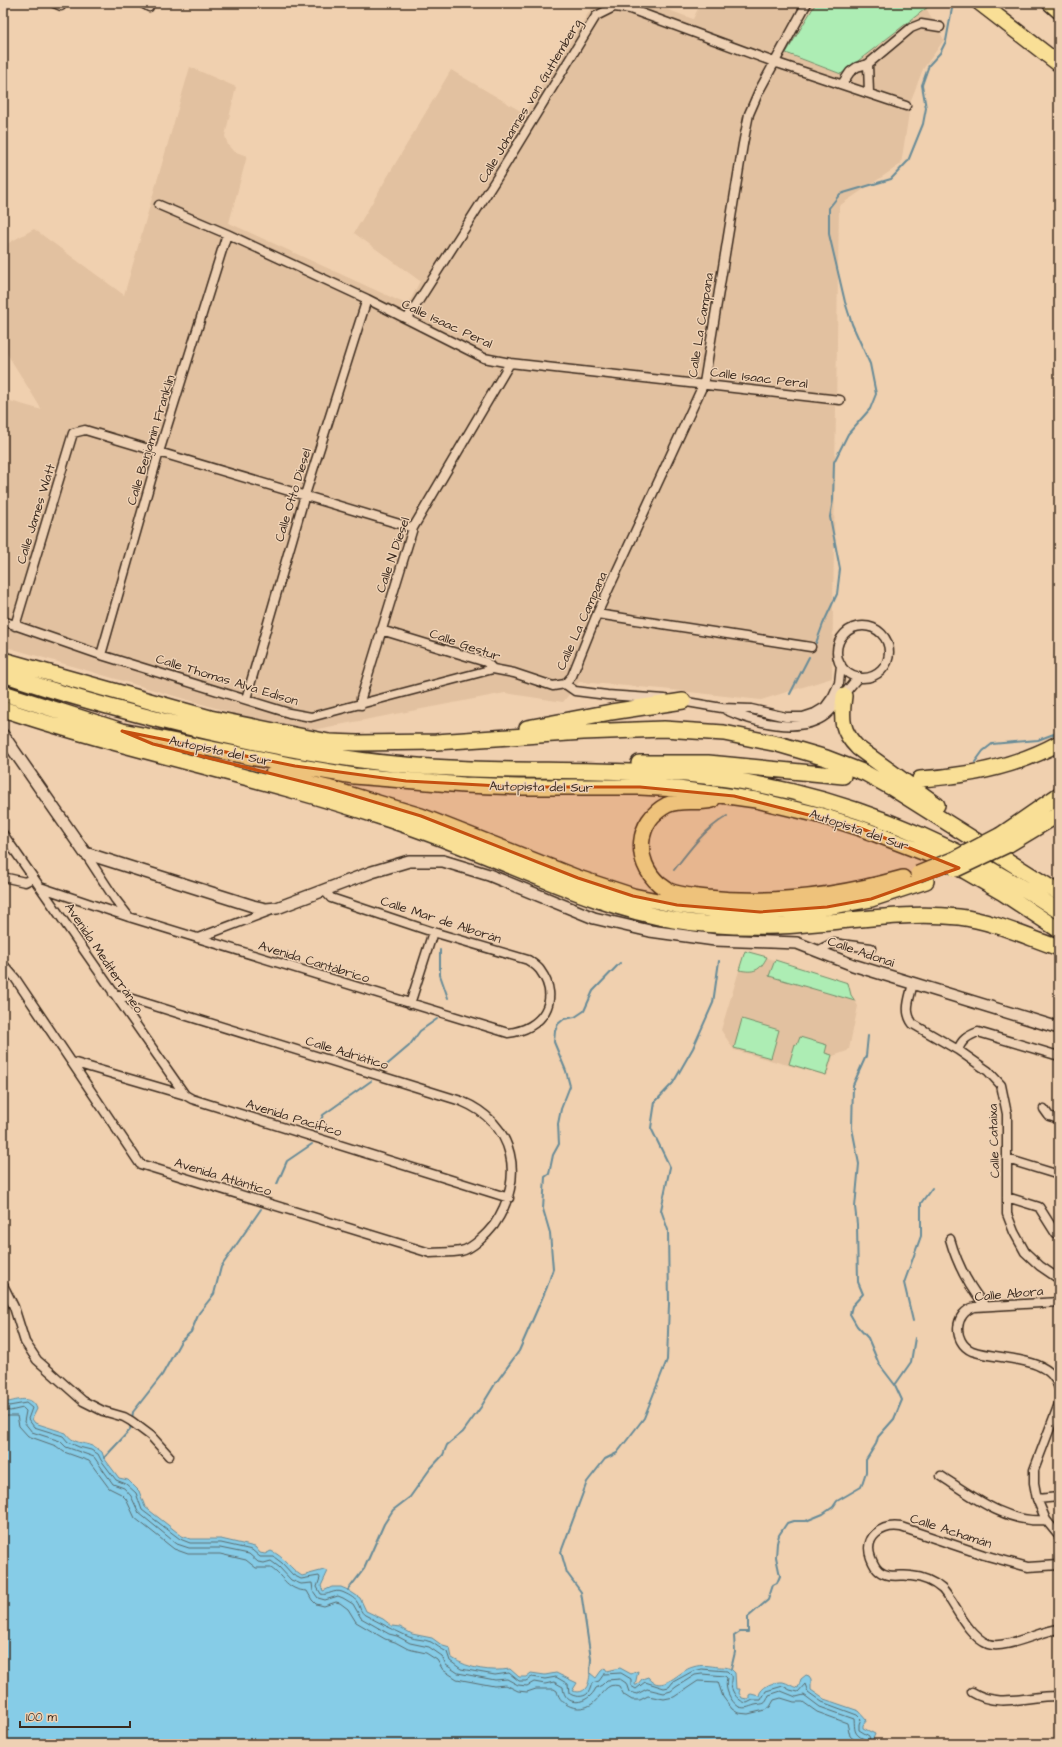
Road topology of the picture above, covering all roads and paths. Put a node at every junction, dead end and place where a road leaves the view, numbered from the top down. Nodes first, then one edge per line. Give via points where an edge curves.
1 (142, 3) edge
2 (807, 3) edge
3 (980, 3) edge
4 (1050, 3) edge
5 (149, 7) dead end
6 (1059, 11) edge
7 (940, 28) dead end
8 (774, 62) junction
9 (868, 64) junction
10 (1059, 64) edge
11 (842, 84) junction
12 (869, 94) junction
13 (906, 106) dead end
14 (159, 205) dead end
15 (227, 234) junction
16 (367, 299) junction
17 (407, 319) junction
18 (510, 363) junction
19 (704, 383) junction
20 (840, 400) dead end
21 (159, 452) junction
22 (305, 496) junction
23 (413, 528) junction
24 (597, 614) junction
25 (3, 621) edge
26 (15, 626) junction
27 (381, 630) junction
28 (811, 647) dead end
29 (101, 655) junction
30 (3, 660) edge
31 (841, 665) junction
32 (493, 669) junction
33 (3, 674) edge
34 (859, 677) junction
35 (565, 684) junction
36 (3, 693) edge
37 (844, 696) junction
38 (246, 699) junction
39 (684, 701) junction
40 (361, 704) junction
41 (722, 708) junction
42 (3, 709) edge
43 (122, 731) junction
44 (3, 735) edge
45 (436, 742) junction
46 (1059, 743) edge
47 (590, 771) junction
48 (843, 776) dead end
49 (920, 779) dead end
50 (1059, 795) edge
51 (734, 796) junction
52 (1059, 814) edge
53 (3, 834) edge
54 (1005, 840) junction
55 (85, 853) junction
56 (1006, 858) junction
57 (3, 877) edge
58 (33, 878) junction
59 (922, 878) junction
60 (40, 887) junction
61 (324, 890) junction
62 (1059, 893) edge
63 (65, 896) junction
64 (114, 898) junction
65 (249, 905) junction
66 (55, 908) junction
67 (276, 908) junction
68 (105, 909) junction
69 (1059, 911) edge
70 (129, 917) junction
71 (248, 920) junction
72 (1059, 930) edge
73 (218, 932) junction
74 (433, 932) junction
75 (198, 938) junction
76 (224, 946) junction
77 (871, 948) dead end
78 (1059, 948) edge
79 (817, 952) junction
80 (3, 964) edge
81 (546, 980) joint
82 (913, 983) junction
83 (113, 993) junction
84 (134, 1000) junction
85 (410, 1004) junction
86 (128, 1014) junction
87 (1059, 1028) edge
88 (958, 1050) junction
89 (1059, 1056) edge
90 (72, 1062) junction
91 (173, 1079) junction
92 (162, 1089) junction
93 (185, 1095) junction
94 (1044, 1109) dead end
95 (1059, 1119) edge
96 (1007, 1158) junction
97 (1059, 1175) edge
98 (1007, 1197) junction
99 (508, 1198) junction
100 (1059, 1234) edge
101 (950, 1239) dead end
102 (1059, 1279) edge
103 (3, 1285) edge
104 (1059, 1302) edge
105 (984, 1305) junction
106 (1059, 1388) edge
107 (1059, 1404) edge
108 (1059, 1431) edge
109 (1049, 1432) junction
110 (169, 1456) dead end
111 (941, 1476) dead end
112 (1059, 1497) edge
113 (1037, 1499) junction
114 (1046, 1520) junction
115 (1059, 1536) edge
116 (1059, 1565) edge
117 (1059, 1629) edge
118 (972, 1692) dead end
119 (1059, 1696) edge

1 - 5 street
2 - 8 street, Calle La Campana
3 - 10 highway
4 - 6 highway
7 - 9 street via 921,24 911,28
8 - 11 street, Calle Johannes von Guttemberg
8 - 17 street, Calle Johannes von Guttemberg via 630,9 614,7 596,16
8 - 19 street, Calle La Campana via 758,91 742,144
9 - 11 street via 850,72
9 - 12 street
11 - 12 street, Calle Johannes von Guttemberg
12 - 13 street, Calle Johannes von Guttemberg
14 - 15 street, Calle Isaac Peral
15 - 16 street, Calle Isaac Peral
15 - 21 street, Calle Benjamin Franklin
16 - 17 street, Calle Isaac Peral
16 - 22 street, Calle Otto Diesel
17 - 18 street, Calle Isaac Peral via 484,358
18 - 19 street, Calle Isaac Peral
18 - 23 street, Calle N Diesel
19 - 20 street, Calle Isaac Peral
19 - 24 street, Calle La Campana
21 - 22 street
21 - 26 street, Calle James Watt via 85,430 73,433
21 - 29 street, Calle Benjamin Franklin
22 - 23 street
22 - 38 street, Calle Otto Diesel
23 - 27 street, Calle N Diesel
24 - 28 street
24 - 35 street, Calle La Campana via 572,676
25 - 26 street, Calle Thomas Alva Edison
26 - 29 street, Calle Thomas Alva Edison
27 - 32 street, Calle Gestur via 486,662
27 - 40 street, Calle N Diesel via 360,698
29 - 38 street, Calle Thomas Alva Edison
30 - 45 highway via 210,718 329,742
31 - 34 street via 849,673
31 - 34 street via 838,654 839,642 846,633 856,627 867,626 878,630 888,645 888,662 881,671 870,677
31 - 41 street via 839,683 833,696 825,707 815,713 803,717 786,717 751,709
32 - 35 street, Calle Gestur via 553,686
32 - 40 street, Calle Thomas Alva Edison
33 - 47 highway, Autopista del Sur via 108,707 292,750 393,764 464,770
34 - 37 street
35 - 39 street via 575,691
36 - 43 highway, Autopista del Sur
37 - 41 street via 827,715 815,722 802,725 786,726 737,715
37 - 56 highway via 842,721 850,740 858,748
38 - 40 street, Calle Thomas Alva Edison via 289,713 311,717
39 - 41 street
39 - 45 highway
42 - 78 highway via 384,818 596,901 639,913 728,925 778,926 912,915 962,917
43 - 51 highway, Autopista del Sur via 295,766 406,782 519,787 640,787
43 - 59 highway via 153,744 375,801 421,816 578,878 634,896 677,905 760,912 827,907 870,899
44 - 55 street
45 - 56 highway via 664,729 724,733 778,744 865,773
46 - 49 highway via 1025,758 982,772
47 - 48 highway via 621,763 708,763
47 - 69 highway, Autopista del Sur via 683,774 720,778 826,800 922,834 953,848 1024,887
50 - 54 highway
51 - 59 highway via 706,802 667,805 649,820 643,835 641,856 651,876 667,890 683,895 727,900 792,900
51 - 72 highway, Autopista del Sur via 819,815 928,854 965,871
52 - 54 highway
53 - 58 street, Avenida Mediterráneo
54 - 59 highway, bridge via 955,859
55 - 64 street
55 - 65 street
56 - 62 highway
57 - 58 street via 25,882
58 - 60 street, Avenida Mediterráneo
60 - 63 street, Avenida Cantábrico
60 - 66 street, Avenida Mediterráneo
61 - 67 street, Calle Adonai
61 - 74 street, Calle Mar de Alborán via 331,898
61 - 79 street, Calle Adonai via 409,861 443,861 489,875 594,918 650,931 715,940 797,943
63 - 66 street via 58,899
63 - 68 street, Avenida Cantábrico
64 - 68 street via 111,906
64 - 70 street
65 - 67 street via 266,909
65 - 71 street
66 - 83 street, Avenida Mediterráneo
67 - 71 street
68 - 70 street, Avenida Cantábrico
70 - 75 street, Avenida Cantábrico
71 - 73 street
73 - 75 street
73 - 76 street
74 - 81 street, Calle Mar de Alborán via 528,960 539,969
74 - 85 street
75 - 76 street, Avenida Cantábrico
76 - 85 street, Avenida Cantábrico
77 - 79 street via 832,944
79 - 82 street, Calle Adonai
80 - 90 street, Avenida Atlántico
81 - 85 street, Avenida Cantábrico via 548,1004 543,1015 536,1023 519,1032 508,1033
82 - 87 street, Calle Adonai
82 - 88 street, Calle Cataixa via 907,1009 908,1017 913,1024
83 - 84 street, Calle Adriático
83 - 86 street, Avenida Mediterráneo
84 - 86 street via 129,1006
84 - 99 street, Calle Adriático via 473,1106 482,1111 497,1127 509,1149 513,1171
86 - 91 street, Avenida Mediterráneo
88 - 89 street via 967,1037 978,1032
88 - 96 street, Calle Cataixa via 988,1071 1001,1085 1007,1114
90 - 92 street, Avenida Pacífico
90 - 99 street, Avenida Atlántico via 140,1164 430,1253 462,1251 486,1235 500,1216
91 - 92 street via 170,1085
91 - 93 street, Avenida Mediterráneo
92 - 93 street, Avenida Pacífico
93 - 99 street, Avenida Pacífico
94 - 95 street via 1049,1116
96 - 97 street
96 - 98 street, Calle Cataixa
98 - 100 street via 1039,1207 1056,1234
98 - 102 street, Calle Cataixa via 1007,1214 1025,1252
101 - 105 street via 956,1259
103 - 110 street via 14,1307 25,1342 37,1360 89,1404 103,1412 131,1420 151,1436
104 - 105 street, Calle Abora
105 - 106 street, Calle Abora via 971,1308 962,1315 957,1324 963,1344 972,1350 1037,1364 1057,1379
107 - 109 street
108 - 109 street
109 - 113 street via 1034,1470
111 - 114 street via 979,1501 1008,1515 1033,1522
112 - 113 street
113 - 114 street
114 - 115 street
116 - 117 street, Calle Achamán via 1028,1567 901,1527 892,1526 880,1530 871,1541 870,1553 879,1571 887,1576 926,1579 942,1589 972,1631 989,1644 1002,1645
118 - 119 street via 981,1698 998,1701

